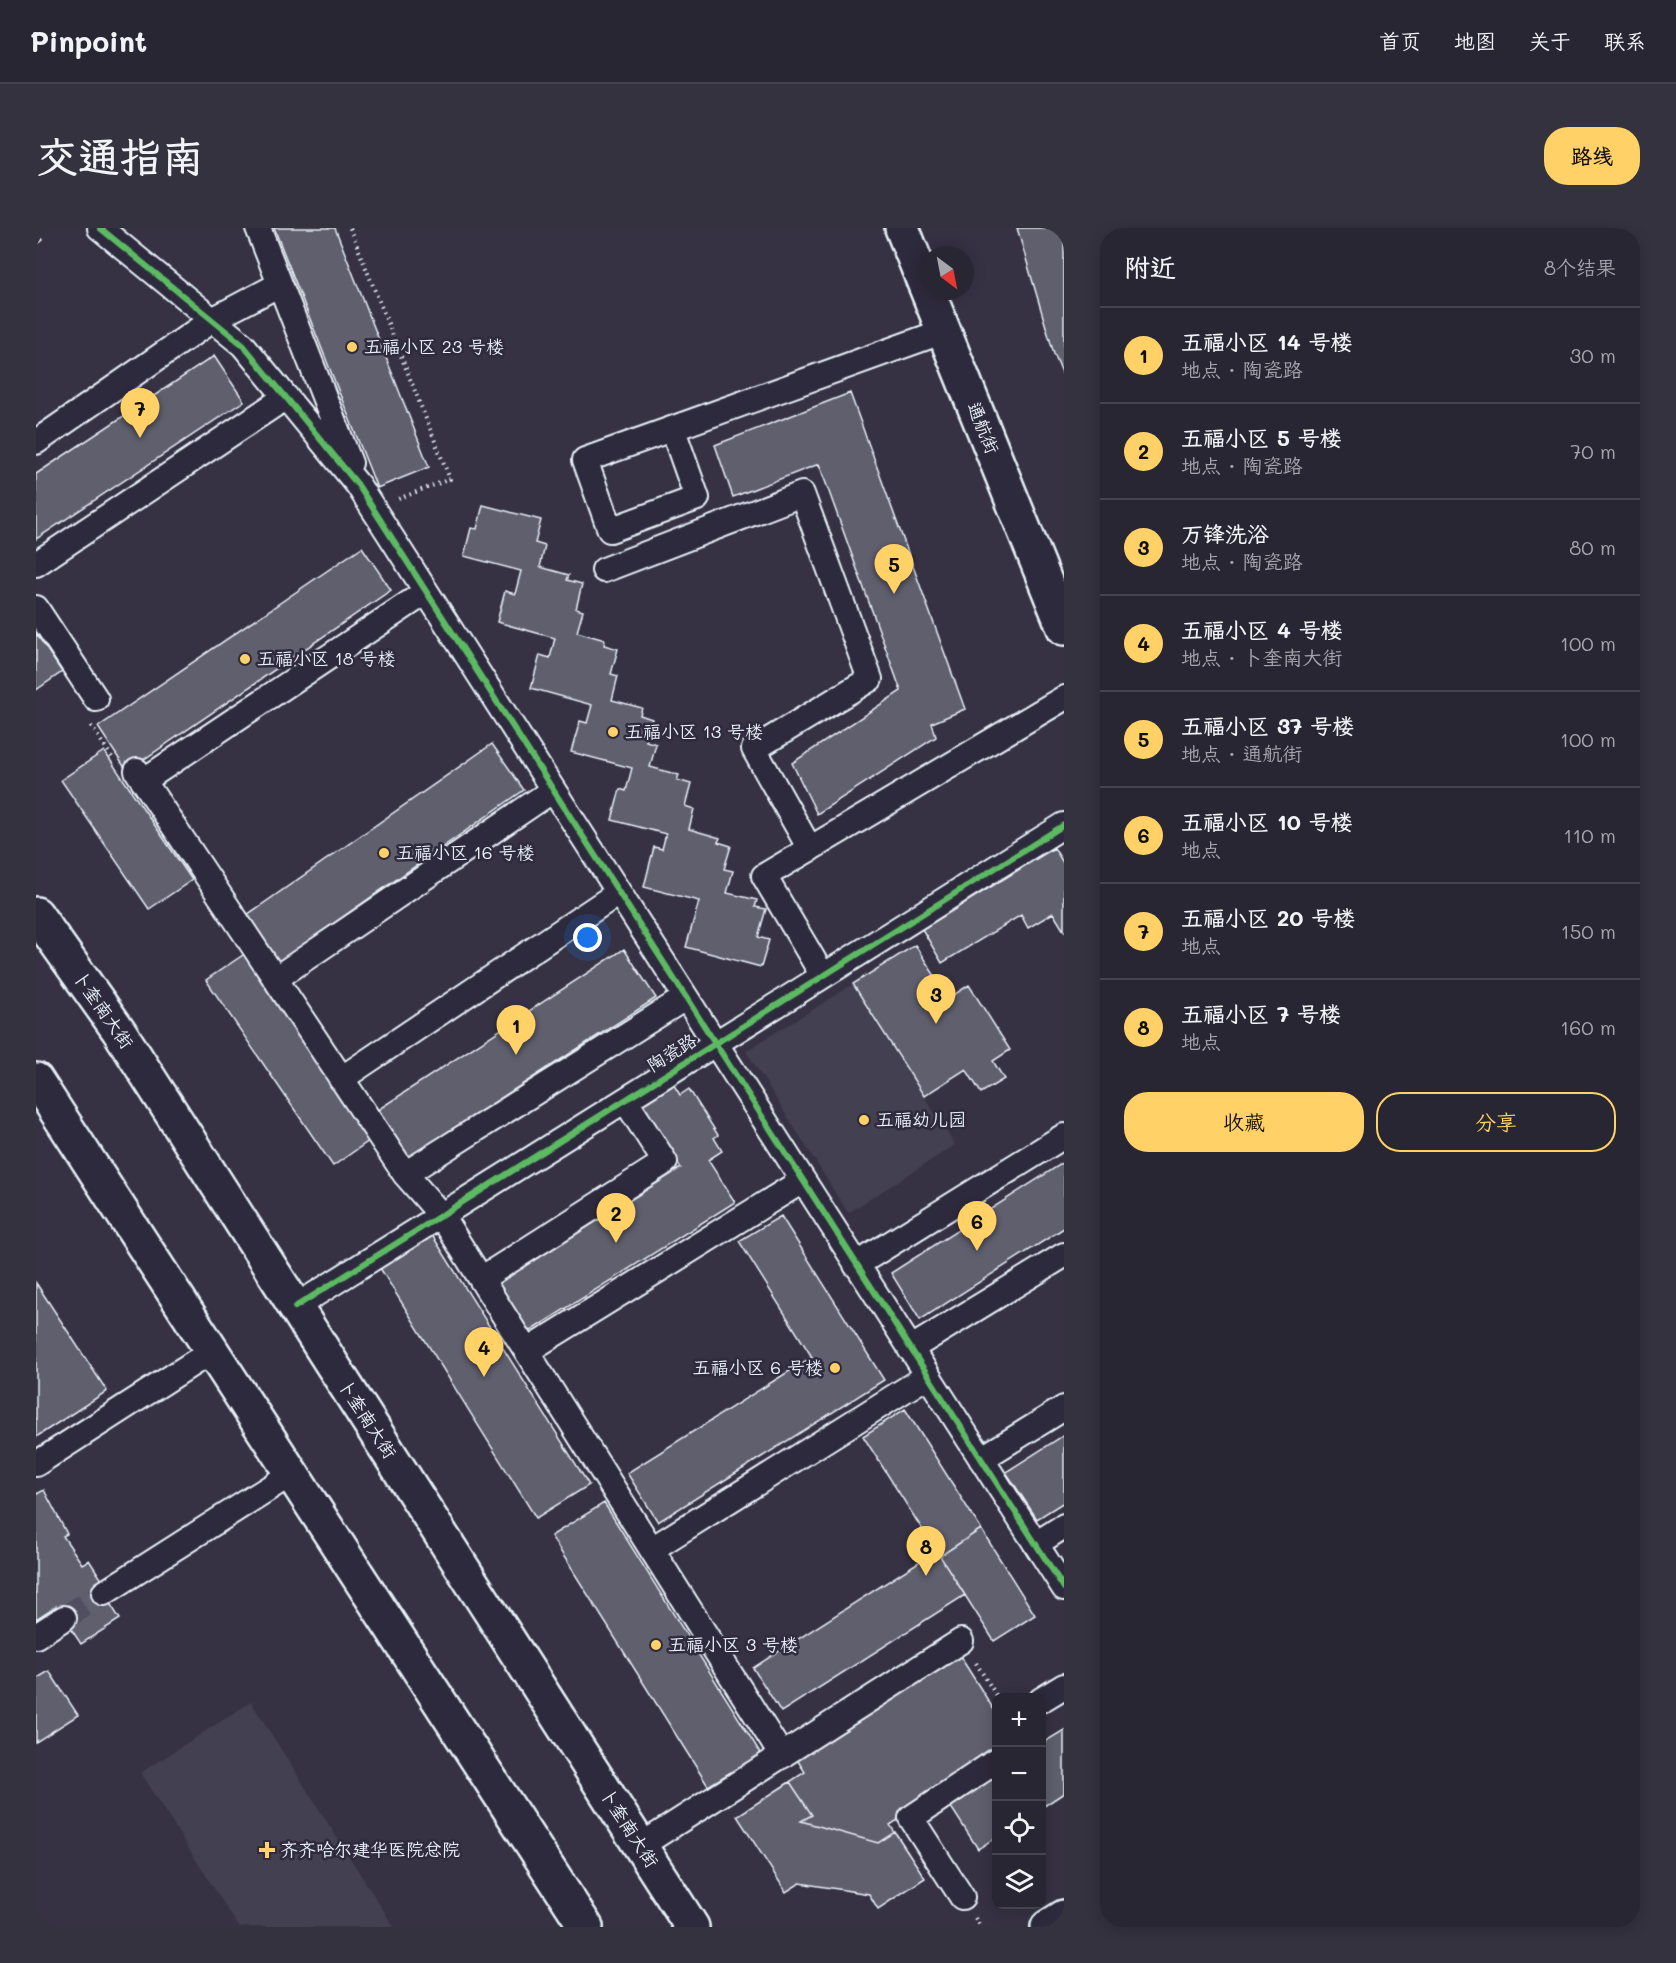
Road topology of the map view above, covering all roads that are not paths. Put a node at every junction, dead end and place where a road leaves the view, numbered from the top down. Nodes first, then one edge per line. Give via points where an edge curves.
1 (100, 228) edge
2 (258, 228) edge
3 (902, 228) edge
4 (280, 284) junction
5 (212, 320) junction
6 (944, 331) junction
7 (286, 397) junction
8 (673, 430) junction
9 (36, 442) edge
10 (358, 485) junction
11 (36, 564) edge
12 (604, 570) dead end
13 (426, 592) junction
14 (36, 608) edge
15 (1064, 628) edge
16 (1064, 698) edge
17 (96, 699) road end
18 (553, 790) junction
19 (1064, 825) edge
20 (810, 849) junction
21 (618, 893) junction
22 (36, 914) edge
23 (823, 976) junction
24 (275, 979) junction
25 (685, 998) junction
26 (714, 1044) junction
27 (341, 1079) junction
28 (36, 1080) edge
29 (625, 1100) junction
30 (1064, 1136) edge
31 (405, 1174) junction
32 (802, 1180) junction
33 (441, 1215) junction
34 (1064, 1255) edge
35 (856, 1265) junction
36 (481, 1280) junction
37 (295, 1307) junction
38 (910, 1349) junction
39 (212, 1351) junction
40 (527, 1351) junction
41 (927, 1376) junction
42 (1064, 1408) edge
43 (981, 1460) junction
44 (36, 1464) edge
45 (291, 1474) junction
46 (1064, 1526) edge
47 (1036, 1544) junction
48 (652, 1549) junction
49 (1064, 1588) edge
50 (104, 1593) tunnel mouth
51 (64, 1618) tunnel mouth
52 (36, 1636) edge
53 (961, 1641) road end
54 (1064, 1686) edge
55 (1046, 1697) edge
56 (782, 1756) junction
57 (992, 1764) edge
58 (640, 1846) junction
59 (962, 1897) dead end
60 (1064, 1917) edge
61 (586, 1927) edge
62 (692, 1927) edge
63 (1048, 1927) edge

1 - 5 street
2 - 4 street
3 - 6 main road, 通航街
4 - 5 street
4 - 10 street
5 - 7 street via 243,345
5 - 9 street
6 - 8 street
6 - 15 main road, 通航街
7 - 10 street
7 - 11 street
8 - 8 street via 585,460 610,530 697,498
10 - 13 street
12 - 20 street via 802,494 870,679 754,749
13 - 18 street
13 - 24 street via 140,776
14 - 17 street
16 - 20 street
18 - 21 street
18 - 24 street
19 - 23 street, 陶瓷路
20 - 23 street via 764,876
21 - 25 street
21 - 27 street
22 - 37 main road, 卜奎南大街 via 119,1031
23 - 26 street, 陶瓷路
24 - 27 street
25 - 26 street
25 - 31 street
26 - 29 street, 陶瓷路
26 - 32 street
27 - 31 street
28 - 39 main road
29 - 33 street, 陶瓷路
29 - 36 street via 665,1162
30 - 35 street
31 - 33 street
32 - 35 street
32 - 40 street
33 - 36 street
33 - 37 street, 陶瓷路
34 - 38 street
35 - 38 street
36 - 40 street
37 - 58 main road, 卜奎南大街
38 - 41 street
39 - 44 street
39 - 45 main road
40 - 48 street
41 - 43 street
41 - 48 street
42 - 43 street
43 - 47 street
45 - 50 street
45 - 61 main road
46 - 47 street
47 - 49 street
48 - 56 street
51 - 52 street
53 - 56 street
54 - 55 street
56 - 58 street
57 - 59 street via 911,1818
58 - 62 main road, 卜奎南大街
60 - 63 main road

